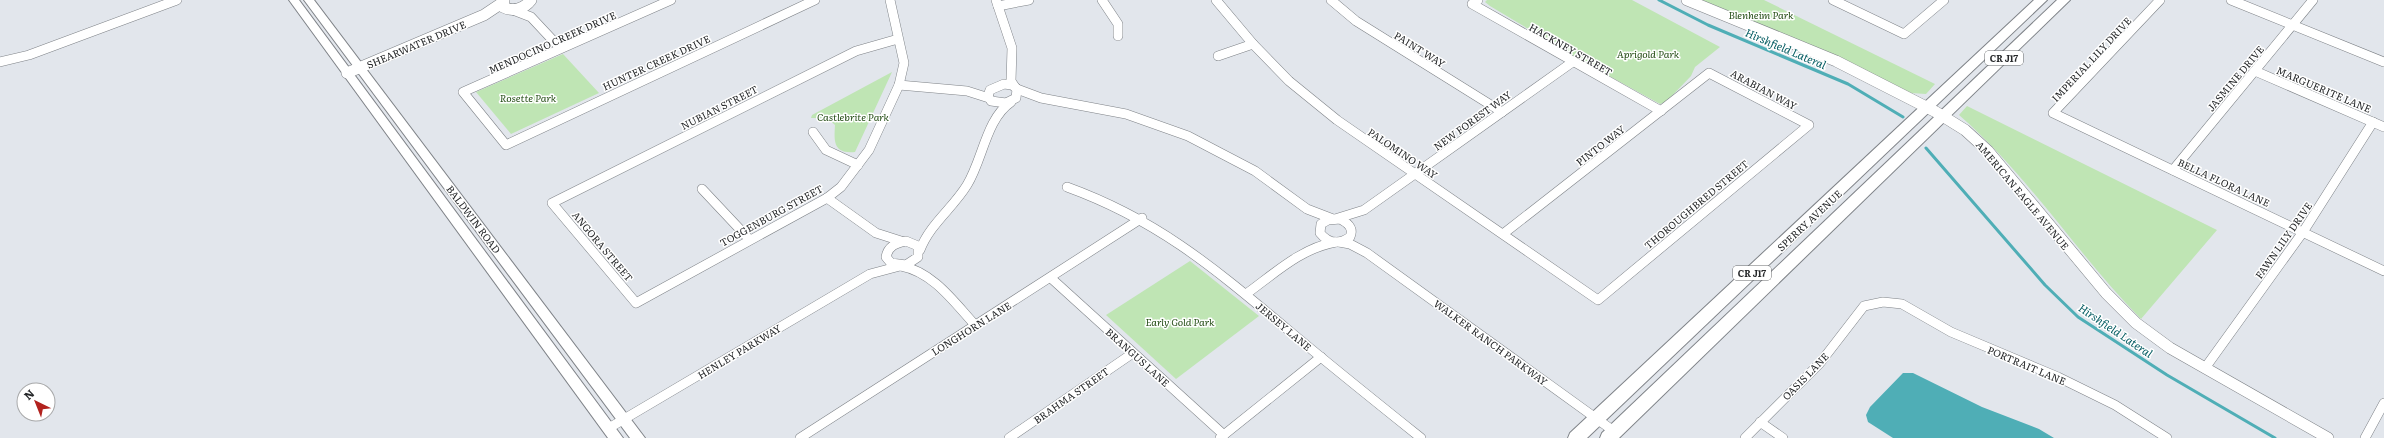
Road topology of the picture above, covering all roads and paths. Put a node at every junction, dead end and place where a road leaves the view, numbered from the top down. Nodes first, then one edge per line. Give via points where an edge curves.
1 (177, 0) edge
2 (294, 0) edge
3 (309, 0) edge
4 (671, 0) edge
5 (815, 0) edge
6 (890, 0) edge
7 (1029, 0) edge
8 (1102, 0) edge
9 (1216, 0) edge
10 (1331, 0) edge
11 (1687, 0) edge
12 (1833, 0) edge
13 (1944, 0) edge
14 (2041, 0) edge
15 (2064, 0) edge
16 (2160, 0) edge
17 (2231, 0) edge
18 (2313, 0) edge
19 (530, 1) edge
20 (1475, 2) edge
21 (997, 3) edge
22 (506, 4) edge
23 (531, 17) junction
24 (2292, 25) junction
25 (1118, 36) dead end
26 (898, 39) junction
27 (1253, 44) junction
28 (560, 48) junction
29 (1218, 56) dead end
30 (1574, 61) junction
31 (0, 62) edge
32 (2384, 62) edge
33 (360, 68) junction
34 (1011, 69) junction
35 (2255, 71) junction
36 (347, 73) junction
37 (1709, 73) joint
38 (899, 84) junction
39 (994, 87) junction
40 (1016, 88) junction
41 (967, 91) junction
42 (463, 92) joint
43 (1041, 98) junction
44 (990, 100) junction
45 (1012, 101) junction
46 (1928, 108) junction
47 (1661, 111) junction
48 (1502, 112) junction
49 (2053, 113) joint
50 (1944, 116) junction
51 (995, 117) junction
52 (2373, 122) junction
53 (1809, 125) joint
54 (2384, 126) edge
55 (812, 132) dead end
56 (858, 165) junction
57 (2173, 170) junction
58 (1415, 174) junction
59 (702, 188) dead end
60 (1067, 188) dead end
61 (827, 198) junction
62 (552, 203) joint
63 (1307, 209) junction
64 (1364, 210) junction
65 (1142, 218) junction
66 (1334, 219) junction
67 (1320, 229) junction
68 (931, 230) junction
69 (1352, 230) junction
70 (2304, 232) junction
71 (876, 233) junction
72 (1503, 234) junction
73 (749, 239) junction
74 (905, 241) junction
75 (1337, 242) junction
76 (1306, 251) junction
77 (887, 252) junction
78 (920, 252) junction
79 (1367, 253) junction
80 (901, 266) junction
81 (2384, 271) edge
82 (870, 274) junction
83 (927, 276) junction
84 (1052, 279) junction
85 (1246, 294) junction
86 (1598, 300) joint
87 (1883, 302) joint
88 (636, 303) joint
89 (975, 325) junction
90 (1133, 353) junction
91 (1321, 357) junction
92 (2205, 368) junction
93 (2384, 403) edge
94 (624, 419) junction
95 (1596, 419) junction
96 (1760, 422) junction
97 (612, 433) edge
98 (1612, 435) edge
99 (1222, 436) edge
100 (638, 438) edge
101 (800, 438) edge
102 (1009, 438) edge
103 (1421, 438) edge
104 (1576, 438) edge
105 (1745, 438) edge
106 (1783, 438) edge
107 (2167, 438) edge
108 (2328, 438) edge
109 (2365, 438) edge

1 - 31 street via 29,55
2 - 36 main road, BALDWIN ROAD
3 - 33 main road, BALDWIN ROAD
4 - 28 street, MENDOCINO CREEK DRIVE
5 - 42 street, HUNTER CREEK DRIVE via 506,144
6 - 26 street, TOGGENBURG STREET
7 - 21 street
8 - 25 street via 1118,24
9 - 27 street, PALOMINO WAY
10 - 48 street, PAINT WAY via 1356,21
11 - 46 street, AMERICAN EAGLE AVENUE via 1836,61
12 - 13 street via 1904,34
14 - 46 main road, SPERRY AVENUE / CR J17
15 - 50 main road, SPERRY AVENUE / CR J17
16 - 49 street, IMPERIAL LILY DRIVE
17 - 24 street
18 - 24 street, JASMINE DRIVE
19 - 22 street, SHEARWATER DRIVE
19 - 23 street via 528,9
20 - 30 street, HACKNEY STREET
21 - 34 street via 1012,48
22 - 23 street
22 - 33 street, SHEARWATER DRIVE
23 - 28 street
24 - 32 street
24 - 35 street, JASMINE DRIVE
26 - 38 street, TOGGENBURG STREET via 904,63
26 - 62 street, NUBIAN STREET via 856,51
27 - 29 street
27 - 58 street, PALOMINO WAY via 1289,81 1321,108
28 - 42 street, MENDOCINO CREEK DRIVE
30 - 47 street, HACKNEY STREET
30 - 48 street, NEW FOREST WAY
33 - 36 street, SHEARWATER DRIVE
33 - 94 main road, BALDWIN ROAD
34 - 39 street via 1004,80
34 - 40 street via 1012,83
35 - 52 street, MARGUERITE LANE
35 - 57 street, JASMINE DRIVE
36 - 97 main road, BALDWIN ROAD
37 - 47 street, PINTO WAY
37 - 53 street, ARABIAN WAY
38 - 41 street
38 - 56 street, TOGGENBURG STREET via 869,150
39 - 40 street via 1004,84
39 - 41 street
39 - 44 street via 988,93
40 - 43 street
40 - 45 street via 1018,95
41 - 44 street
43 - 45 street via 1021,98
43 - 63 street via 1110,110 1188,136 1249,168
44 - 45 street via 998,104
44 - 51 street via 995,107
45 - 51 street
46 - 50 street, AMERICAN EAGLE AVENUE
46 - 95 main road, SPERRY AVENUE / CR J17
47 - 72 street, PINTO WAY
48 - 58 street, NEW FOREST WAY
49 - 57 street, BELLA FLORA LANE
50 - 92 street, AMERICAN EAGLE AVENUE via 1973,136 1988,151 2125,313 2158,340
50 - 98 main road, SPERRY AVENUE / CR J17
51 - 68 street via 968,184
52 - 54 street, MARGUERITE LANE
52 - 70 street, FAWN LILY DRIVE
53 - 86 street, THOROUGHBRED STREET
55 - 56 street via 819,146
56 - 61 street, TOGGENBURG STREET via 841,187
57 - 70 street, BELLA FLORA LANE
58 - 64 street, NEW FOREST WAY
58 - 72 street, PALOMINO WAY
59 - 73 street
60 - 65 street, JERSEY LANE via 1096,196
61 - 71 street
61 - 73 street, TOGGENBURG STREET
62 - 88 street, ANGORA STREET
63 - 66 street
63 - 67 street via 1318,222
64 - 66 street, NEW FOREST WAY
64 - 69 street, NEW FOREST WAY via 1354,222
65 - 84 street, LONGHORN LANE
65 - 85 street, JERSEY LANE via 1187,247
66 - 67 street via 1324,222
66 - 69 street via 1344,221
67 - 75 street via 1324,238
67 - 76 street
68 - 74 street
68 - 78 street
69 - 75 street via 1350,237
69 - 79 street, WALKER RANCH PARKWAY via 1355,240
70 - 81 street, BELLA FLORA LANE
70 - 92 street, FAWN LILY DRIVE
71 - 74 street via 890,239
71 - 77 street
72 - 86 street, PALOMINO WAY
73 - 88 street, TOGGENBURG STREET
74 - 77 street via 892,246
74 - 78 street via 915,244
75 - 76 street
75 - 79 street, WALKER RANCH PARKWAY via 1352,245
76 - 85 street
77 - 80 street via 888,260
77 - 82 street, HENLEY PARKWAY via 882,262
78 - 80 street via 915,260
78 - 83 street via 920,262
79 - 95 street, WALKER RANCH PARKWAY
80 - 82 street, HENLEY PARKWAY
80 - 83 street via 912,267
82 - 94 street, HENLEY PARKWAY
83 - 89 street
84 - 89 street, LONGHORN LANE
84 - 90 street, BRANGUS LANE
85 - 91 street, JERSEY LANE
87 - 96 street, OASIS LANE via 1864,306 1820,363
87 - 107 street, PORTRAIT LANE via 1902,304 1951,332 2058,377 2115,405
89 - 101 street, LONGHORN LANE
90 - 99 street, BRANGUS LANE
90 - 102 street, BRAHMA STREET
91 - 99 street
91 - 103 street, JERSEY LANE
92 - 108 street, AMERICAN EAGLE AVENUE
93 - 109 street
94 - 97 street, HENLEY PARKWAY
94 - 100 main road, BALDWIN ROAD
95 - 98 street, WALKER RANCH PARKWAY
95 - 104 main road, SPERRY AVENUE / CR J17
96 - 105 street, OASIS LANE
96 - 106 street

